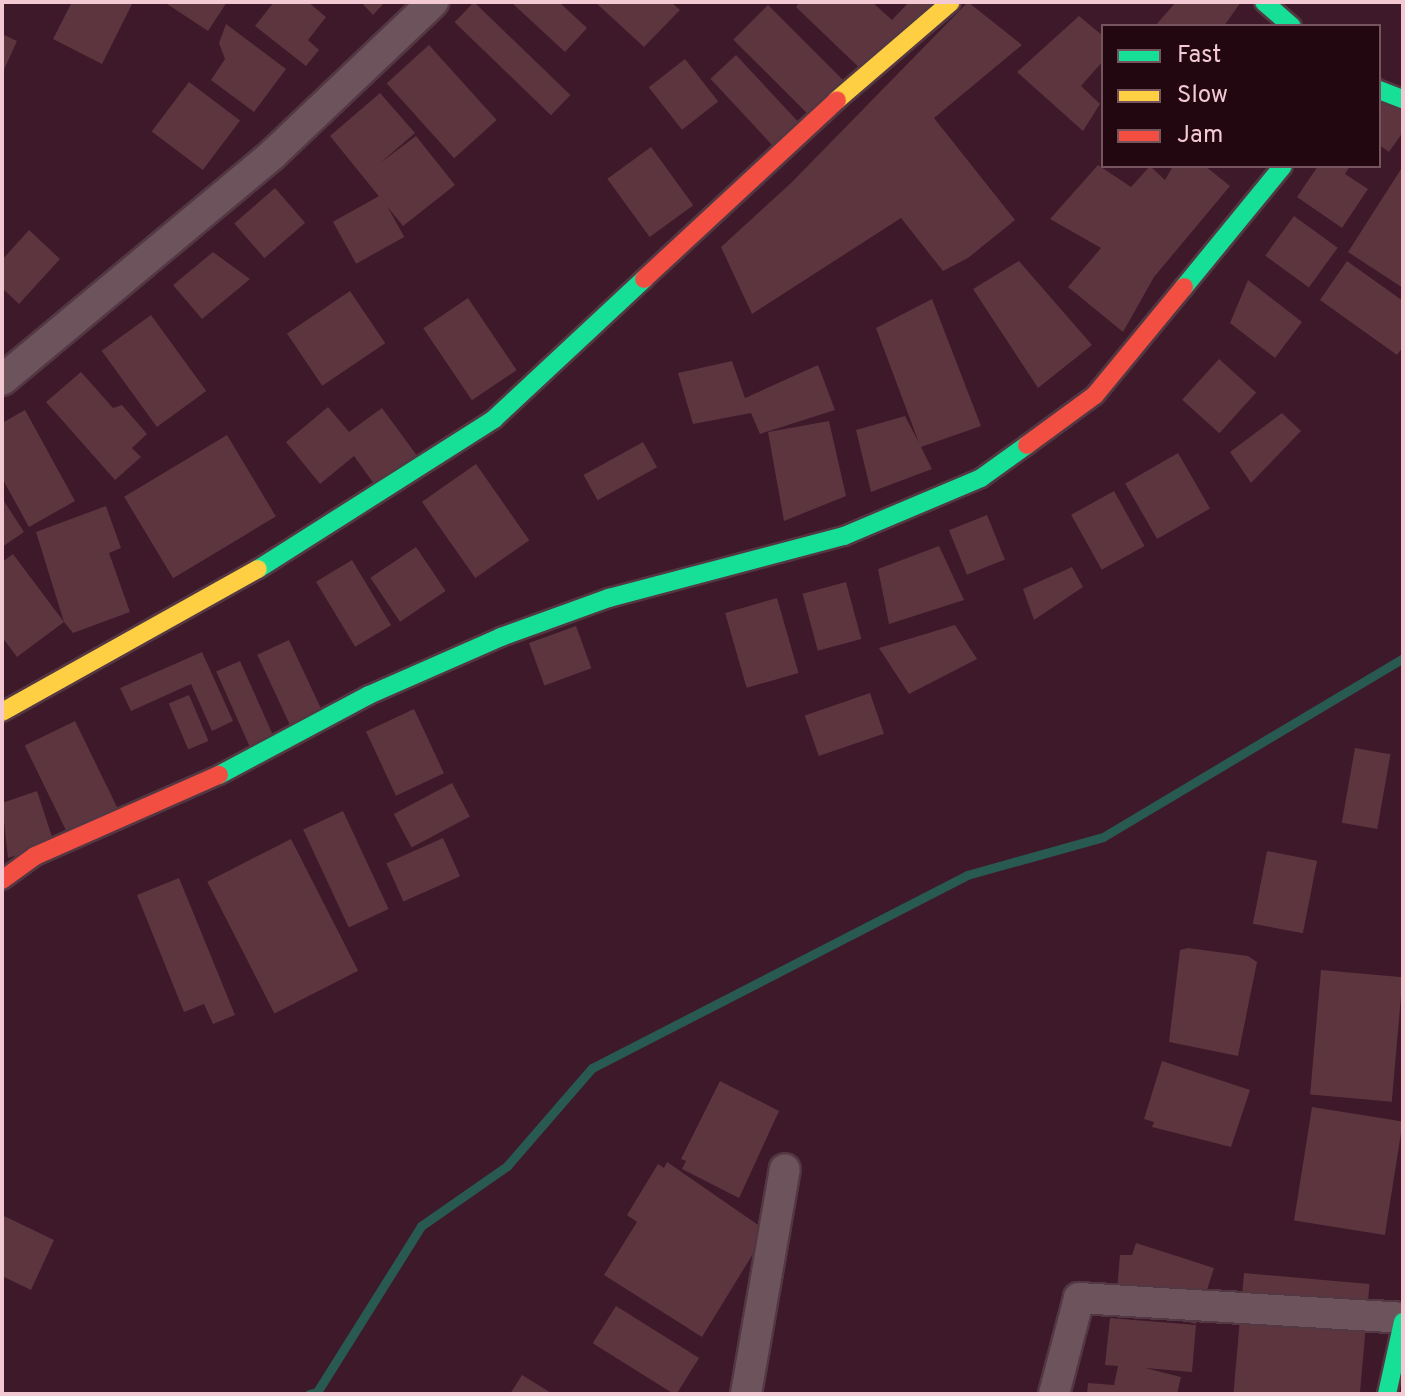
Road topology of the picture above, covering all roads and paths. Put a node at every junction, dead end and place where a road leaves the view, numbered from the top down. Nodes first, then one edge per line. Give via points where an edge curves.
1 (433, 2) edge
2 (951, 2) edge
3 (1264, 2) edge
4 (1290, 24) edge
5 (1381, 91) edge
6 (1403, 99) edge
7 (1281, 168) edge
8 (2, 380) edge
9 (2, 712) edge
10 (2, 880) edge
11 (785, 1169) dead end
12 (1403, 1320) edge
13 (746, 1394) edge
14 (1054, 1394) edge
15 (1387, 1394) edge

1 - 8 street via 273,154
2 - 9 street via 815,120 494,419 278,558
3 - 4 street
5 - 6 street
7 - 10 street via 1095,395 981,478 844,536 609,598 501,637 369,695 206,782 35,856
11 - 13 street
12 - 14 street via 1079,1298
12 - 15 street

